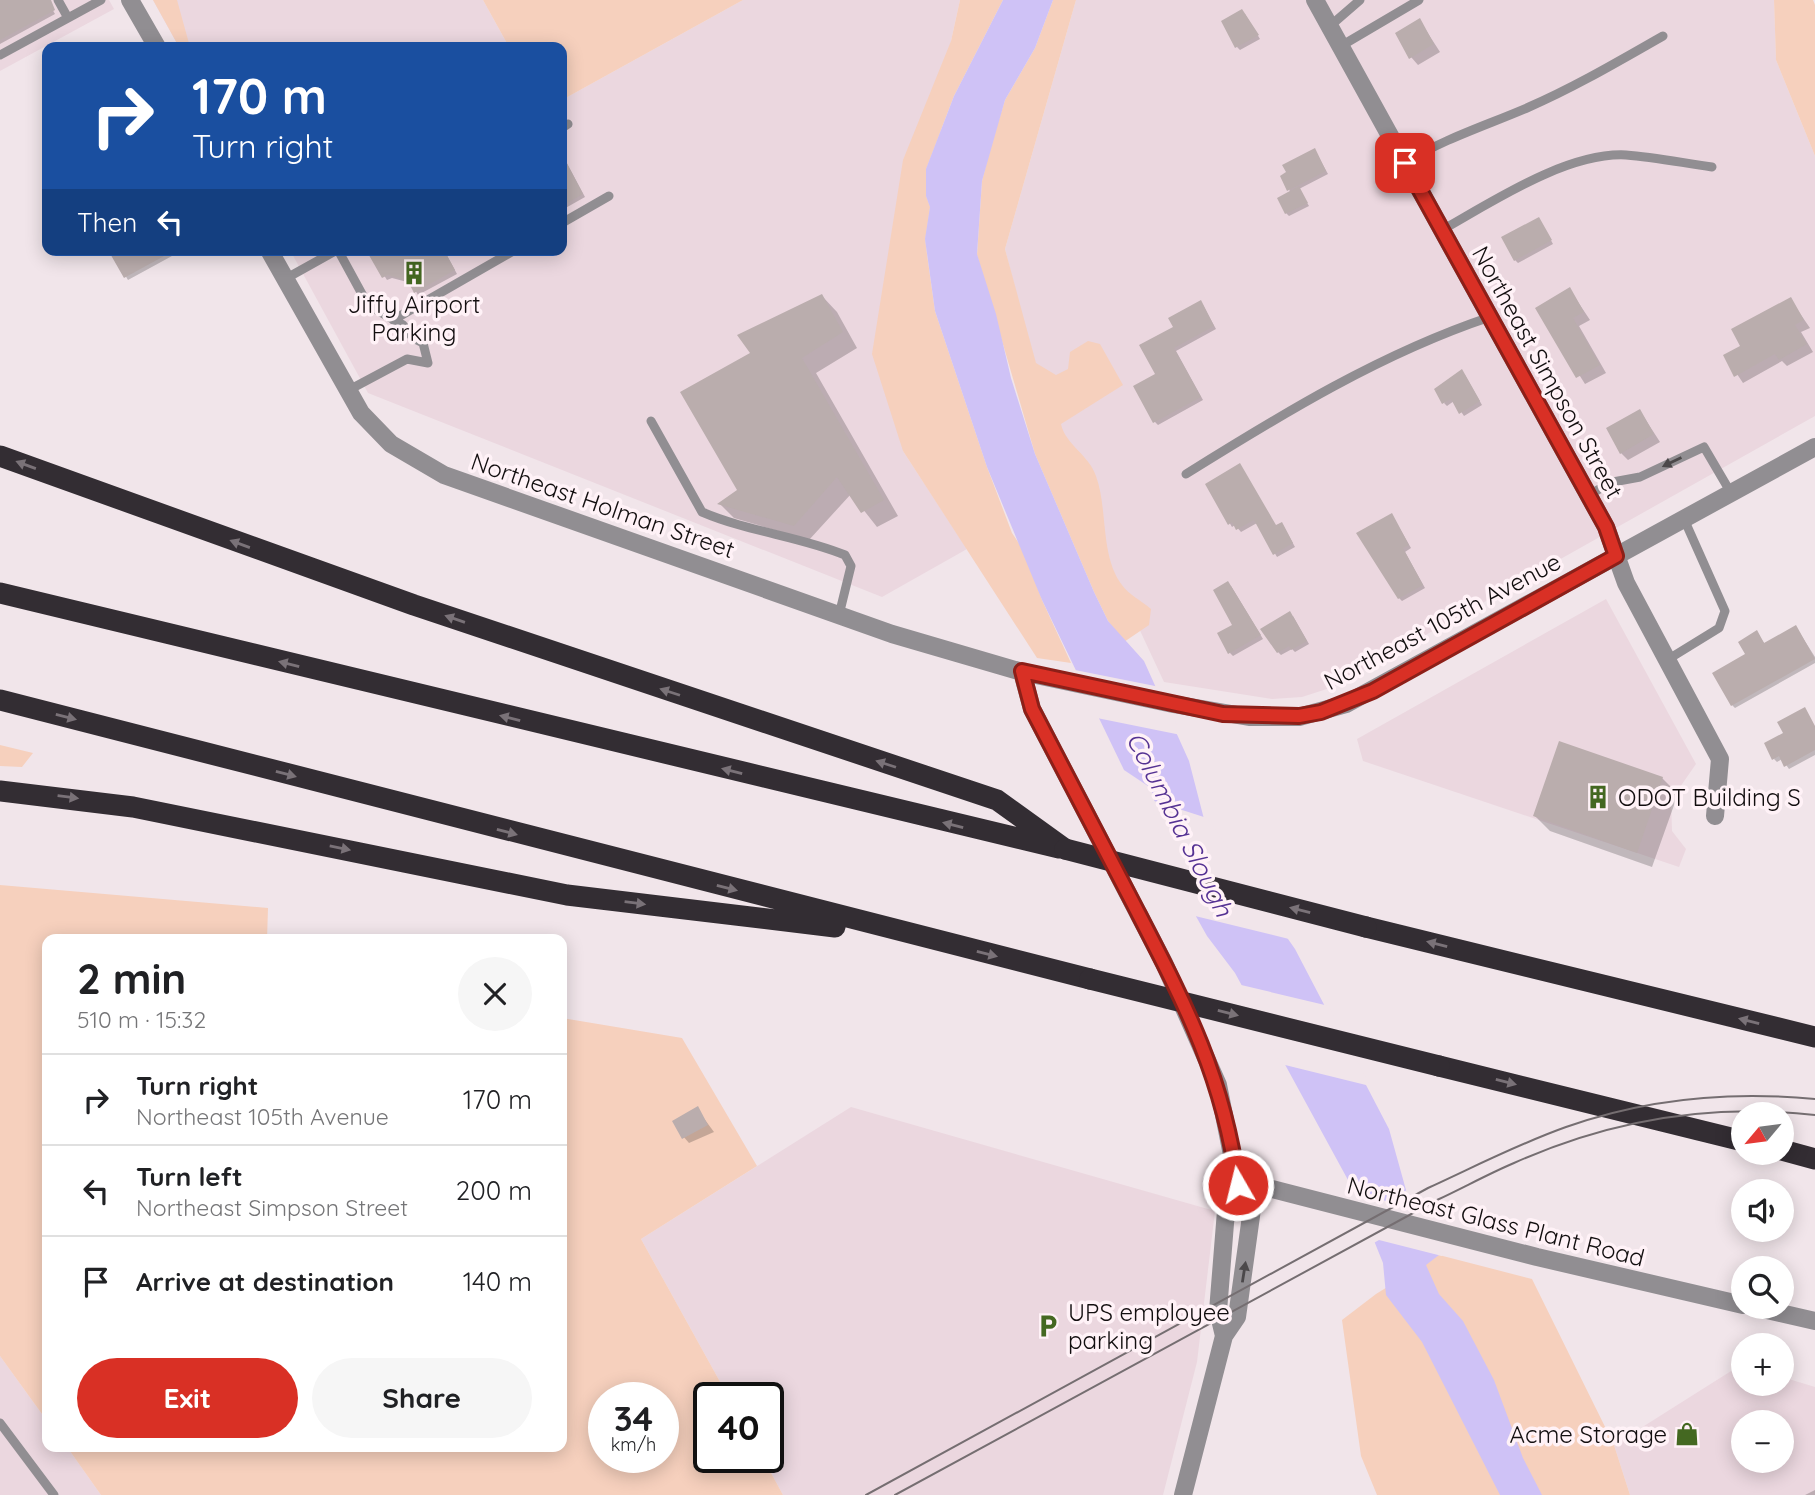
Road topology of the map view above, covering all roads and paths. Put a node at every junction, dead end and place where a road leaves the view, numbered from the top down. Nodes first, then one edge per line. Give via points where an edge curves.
1 (58, 0) edge
2 (101, 0) edge
3 (130, 0) edge
4 (1315, 0) edge
5 (1360, 0) edge
6 (1419, 0) edge
7 (68, 18) junction
8 (1329, 26) junction
9 (1663, 36) dead end
10 (153, 42) edge
11 (1341, 47) junction
12 (0, 55) edge
13 (1405, 163) junction
14 (1712, 167) dead end
15 (609, 196) dead end
16 (567, 220) edge
17 (1442, 230) junction
18 (272, 256) edge
19 (326, 256) edge
20 (340, 256) edge
21 (504, 256) edge
22 (285, 279) junction
23 (1490, 317) junction
24 (393, 320) junction
25 (347, 391) junction
26 (651, 421) dead end
27 (1815, 447) edge
28 (0, 456) edge
29 (1186, 474) dead end
30 (1731, 493) junction
31 (1588, 495) junction
32 (1684, 519) junction
33 (1616, 556) junction
34 (0, 582) edge
35 (0, 593) edge
36 (48, 605) junction
37 (839, 615) junction
38 (1667, 660) junction
39 (1022, 671) junction
40 (0, 701) edge
41 (0, 791) edge
42 (1715, 816) dead end
43 (1065, 849) junction
44 (920, 937) junction
45 (1815, 1037) edge
46 (1731, 1138) edge
47 (1794, 1153) edge
48 (1815, 1159) edge
49 (1238, 1185) junction
50 (1731, 1302) edge
51 (1794, 1316) edge
52 (1815, 1321) edge
53 (1224, 1336) junction
54 (0, 1423) edge
55 (54, 1495) edge
56 (1184, 1495) edge

1 - 7 lane
2 - 7 lane
3 - 10 street
4 - 8 street, Northeast Simpson Street
5 - 8 lane
6 - 11 lane
7 - 12 lane
8 - 11 street, Northeast Simpson Street
9 - 13 lane via 1590,78 1439,142
11 - 13 street, Northeast Simpson Street
13 - 17 street, Northeast Simpson Street
14 - 17 lane via 1623,155 1575,164 1542,175
15 - 16 lane
17 - 23 street, Northeast Simpson Street
18 - 22 street, Northeast Holman Street
19 - 22 lane
20 - 24 lane via 368,305
21 - 24 lane
22 - 25 street, Northeast Holman Street
23 - 29 lane via 1444,333 1326,390
23 - 31 street, Northeast Simpson Street
24 - 25 lane via 423,343 428,363 407,359
25 - 37 street, Northeast Holman Street via 379,434 444,475
26 - 37 lane via 702,512 767,534 814,542 845,555 851,566
27 - 30 street, Northeast 105th Avenue
43 -> 28 highway via 998,800 427,610
30 -> 31 lane via 1704,447
30 - 32 street, Northeast 105th Avenue
31 - 33 street, Northeast Simpson Street
32 - 33 street, Northeast 105th Avenue
32 - 38 lane via 1725,611 1718,628
33 - 38 street, Northeast Simpson Street
33 - 39 street, Northeast 105th Avenue via 1373,691 1321,712 1249,717
34 - 36 highway
35 - 36 highway
43 -> 36 highway
37 - 39 street, Northeast Holman Street
38 - 42 street, Northeast Simpson Street via 1720,759
39 - 49 street via 1032,709 1164,963 1211,1065
40 -> 44 highway
41 -> 44 highway via 133,807 567,895
45 -> 43 highway, bridge
44 -> 46 highway, bridge
47 - 48 highway
49 - 50 street, Northeast Glass Plant Road via 1272,1189
49 - 53 street via 1226,1211 1218,1311
53 -> 49 street via 1237,1317 1250,1238 1252,1209
51 - 52 street
53 - 56 street
54 - 55 lane

